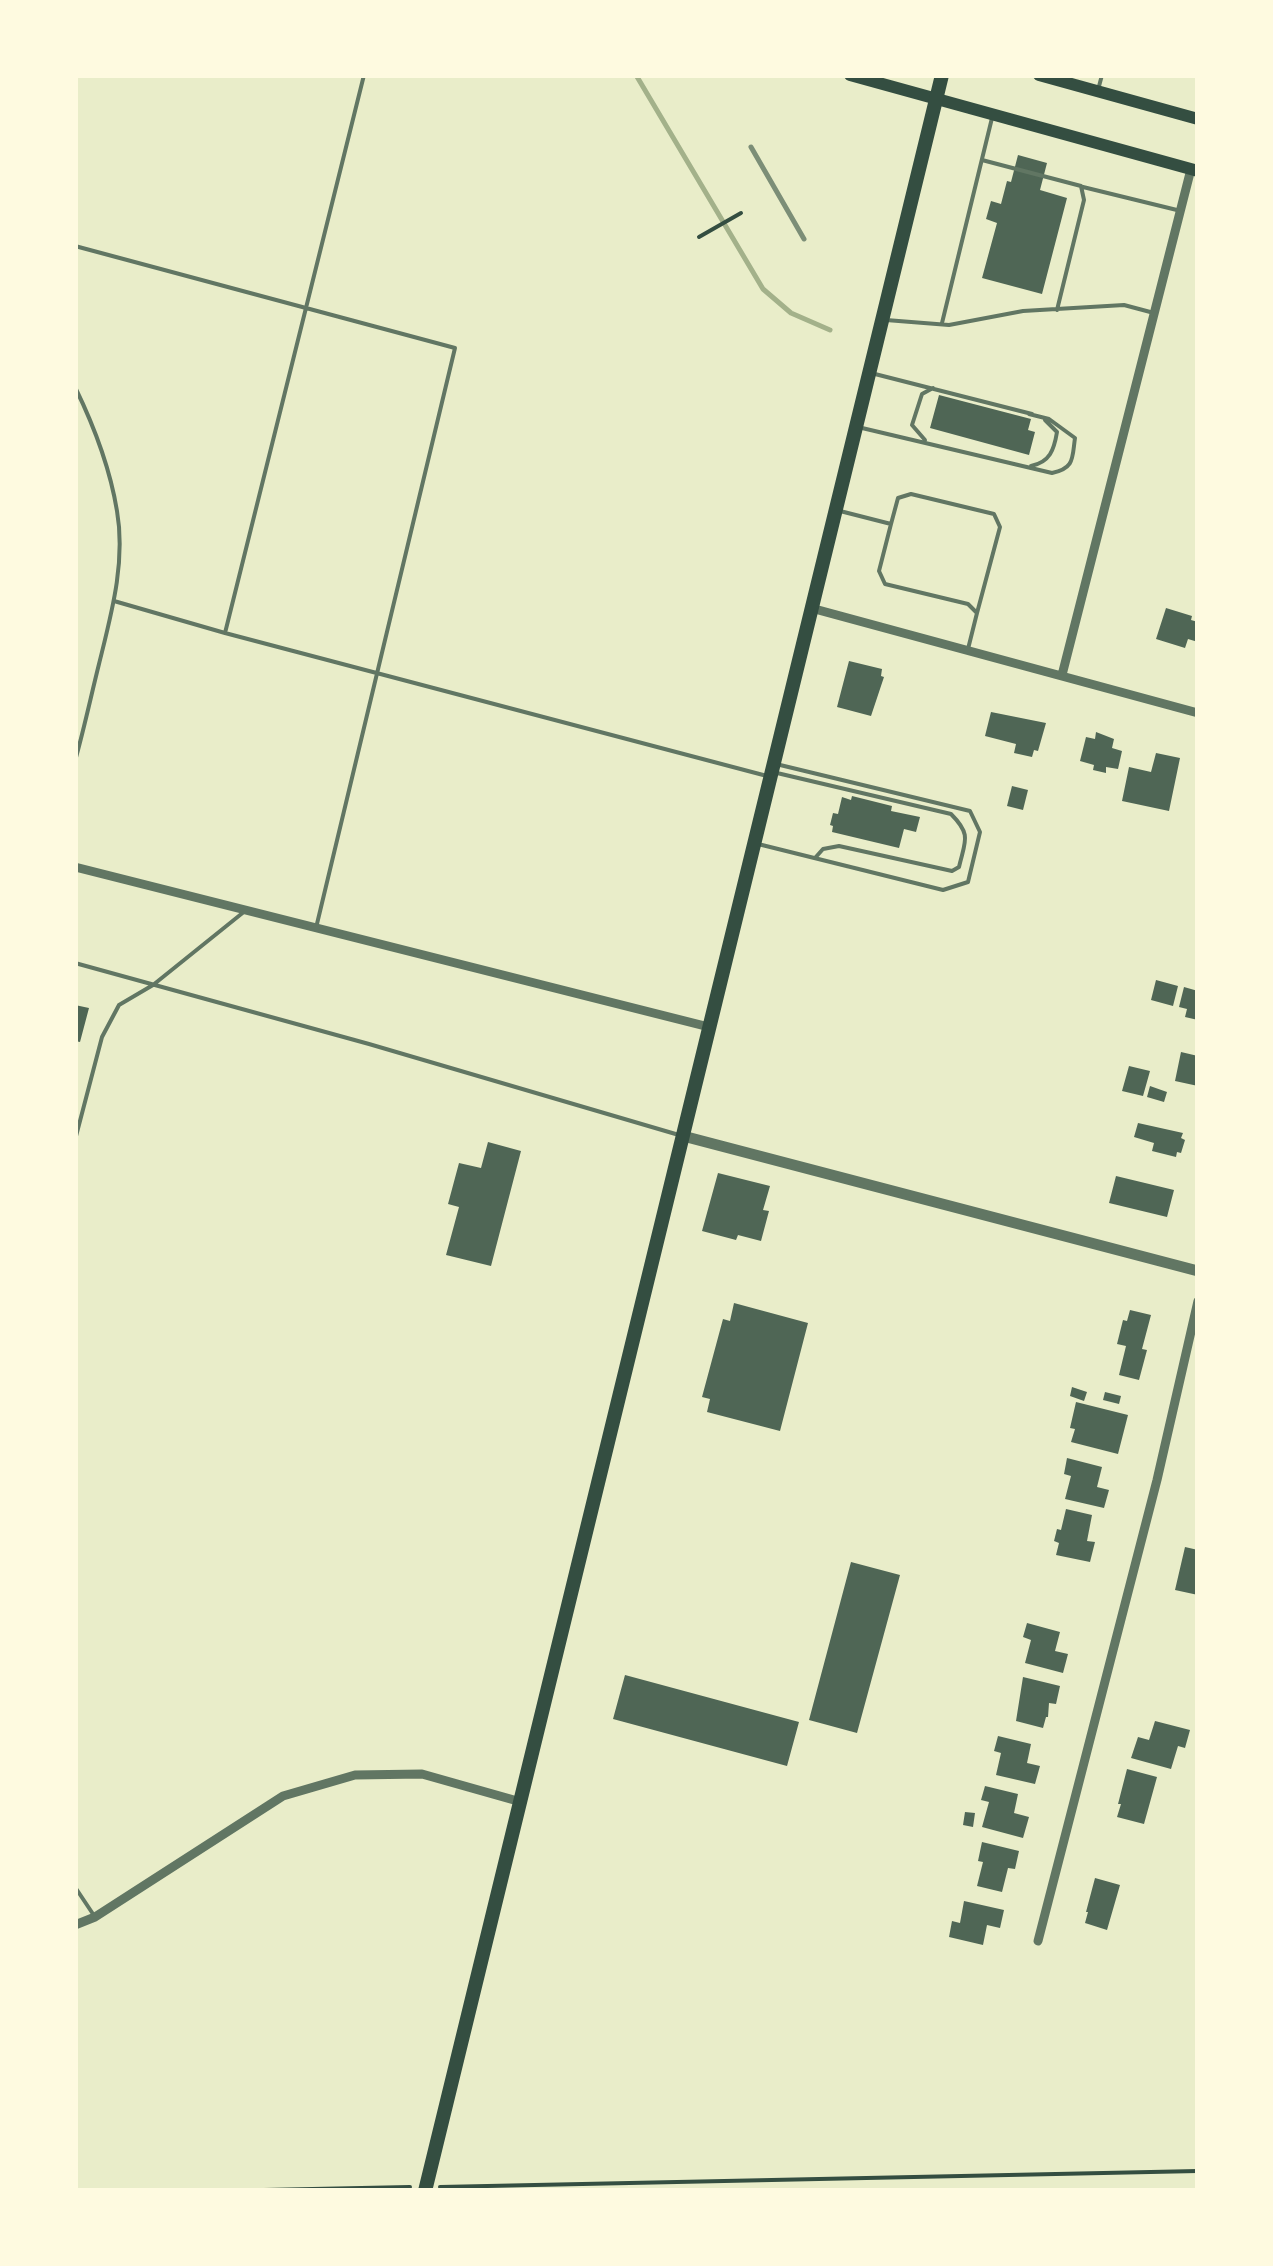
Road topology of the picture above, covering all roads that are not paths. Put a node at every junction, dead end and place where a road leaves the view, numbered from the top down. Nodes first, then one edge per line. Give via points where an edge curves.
1 (364, 75) edge
2 (850, 75) edge
3 (942, 75) edge
4 (1039, 75) edge
5 (1102, 75) edge
6 (1068, 79) edge
7 (1098, 91) junction
8 (936, 98) junction
9 (993, 114) junction
10 (1198, 118) edge
11 (982, 160) junction
12 (1195, 170) edge
13 (1081, 186) junction
14 (1180, 211) junction
15 (75, 246) edge
16 (306, 307) junction
17 (1057, 310) junction
18 (1154, 313) junction
19 (882, 320) junction
20 (942, 324) junction
21 (869, 372) junction
22 (75, 387) edge
23 (933, 388) junction
24 (1030, 414) junction
25 (856, 426) junction
26 (928, 444) junction
27 (1026, 467) junction
28 (835, 510) junction
29 (891, 524) junction
30 (114, 601) junction
31 (811, 608) junction
32 (977, 614) junction
33 (226, 634) junction
34 (968, 650) junction
35 (376, 674) junction
36 (1062, 675) junction
37 (1198, 713) edge
38 (75, 761) edge
39 (771, 770) junction
40 (753, 843) junction
41 (815, 858) junction
42 (75, 867) edge
43 (245, 911) junction
44 (316, 928) junction
45 (75, 964) edge
46 (153, 985) junction
47 (708, 1027) junction
48 (683, 1136) junction
49 (75, 1140) edge
50 (1198, 1271) edge
51 (1198, 1301) edge
52 (521, 1802) junction
53 (75, 1887) edge
54 (95, 1917) junction
55 (75, 1926) edge
56 (1038, 1941) dead end
57 (425, 2191) edge

1 - 16 lane
2 - 8 main road
3 - 8 highway
4 - 6 main road
5 - 7 lane
6 - 7 main road
7 - 10 main road
8 - 9 main road
8 - 19 highway
9 - 11 lane
9 - 12 main road
11 - 13 lane
11 - 20 lane
12 - 14 street
13 - 14 lane
13 - 17 lane via 1084,200
14 - 18 street
15 - 16 lane
16 - 33 lane
16 - 35 lane via 455,348
17 - 18 lane via 1124,304
17 - 20 lane
18 - 36 street
19 - 20 lane
19 - 21 highway
21 - 23 lane
21 - 25 highway
22 - 30 lane via 118,514
23 - 24 lane
23 - 26 lane via 922,394 912,426
24 - 27 lane via 1057,432 1046,460
24 - 27 lane via 1075,438 1065,470
25 - 26 lane
25 - 28 highway
26 - 27 lane
28 - 29 lane
28 - 31 highway
29 - 32 lane via 879,570 886,584 968,604
29 - 32 lane via 898,498 911,494 994,514 1000,527
30 - 33 lane
30 - 38 lane
31 - 34 street
31 - 39 highway
32 - 34 lane
33 - 35 lane
34 - 36 street
35 - 39 lane
35 - 44 lane
36 - 37 street
39 - 40 highway
39 - 41 lane via 951,814 966,837 960,867 952,872 839,846
39 - 41 lane via 970,811 980,832 968,882 943,890
40 - 41 lane
40 - 47 highway
42 - 43 street
43 - 44 street
43 - 46 lane
44 - 47 street
45 - 46 lane
46 - 48 lane
46 - 49 lane via 119,1005 102,1037
47 - 48 highway
48 - 50 street
48 - 52 highway
51 - 56 street
52 - 54 street via 422,1774 355,1775 283,1796
52 - 57 highway
53 - 54 lane
54 - 55 street

